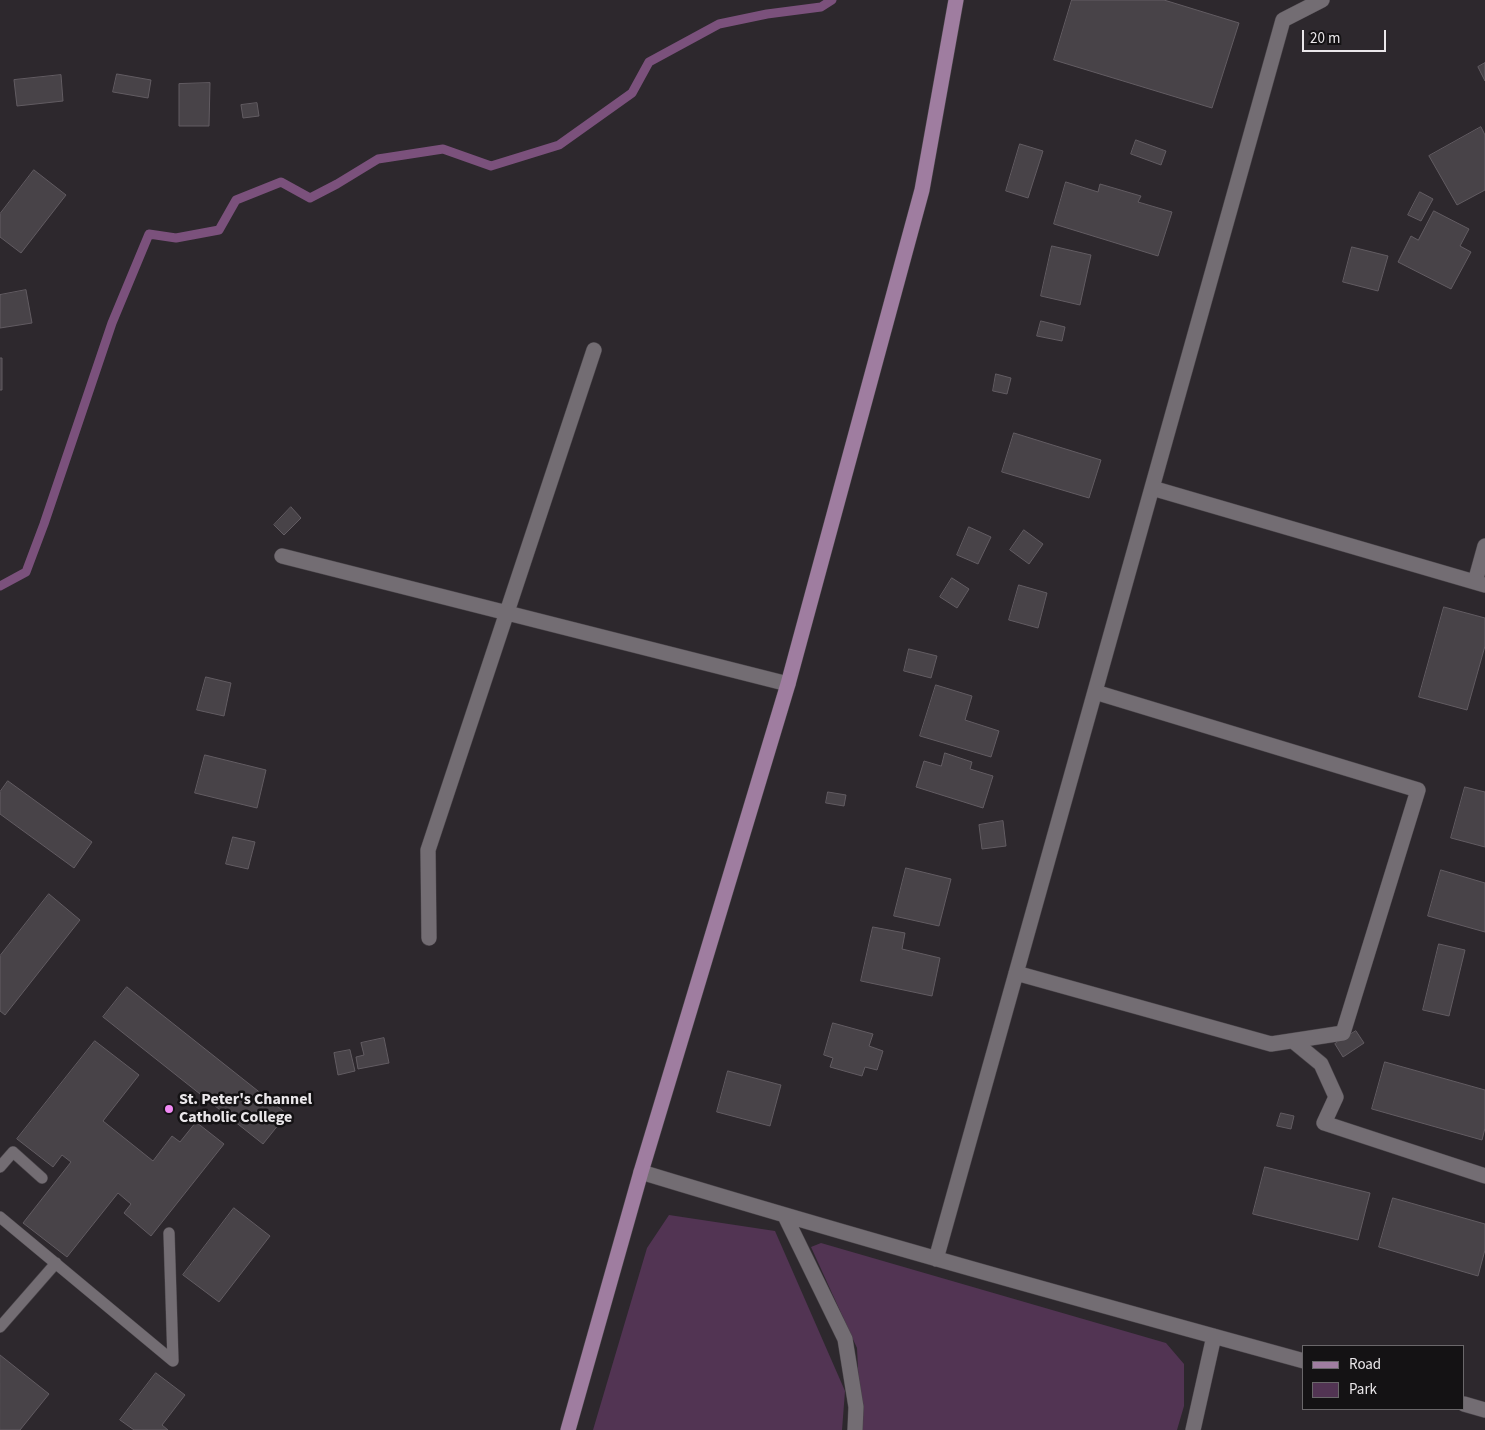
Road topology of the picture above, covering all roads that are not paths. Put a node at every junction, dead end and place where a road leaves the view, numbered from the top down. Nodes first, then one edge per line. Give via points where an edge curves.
1 (956, 0) edge
2 (1322, 0) edge
3 (594, 350) dead end
4 (1152, 488) junction
5 (1485, 546) edge
6 (282, 556) dead end
7 (1480, 583) edge
8 (506, 614) junction
9 (788, 684) junction
10 (1095, 692) junction
11 (429, 938) dead end
12 (1016, 973) junction
13 (1293, 1041) junction
14 (0, 1167) edge
15 (641, 1172) junction
16 (1485, 1176) edge
17 (42, 1178) dead end
18 (785, 1216) junction
19 (0, 1217) edge
20 (169, 1233) dead end
21 (936, 1259) junction
22 (56, 1263) junction
23 (0, 1327) edge
24 (1214, 1336) junction
25 (1302, 1360) edge
26 (1465, 1404) edge
27 (1485, 1410) edge
28 (568, 1430) edge
29 (855, 1430) edge
30 (1193, 1430) edge

1 - 9 main road via 922,190
2 - 4 street via 1283,20
3 - 8 street
4 - 7 street
4 - 10 street
5 - 7 street
6 - 8 street
8 - 9 street
8 - 11 street via 428,850
9 - 15 main road
10 - 12 street
10 - 13 street via 1418,790 1344,1034
12 - 13 street via 1271,1044
12 - 21 street
13 - 16 street via 1321,1064 1336,1097 1324,1123
14 - 17 lane via 13,1152
15 - 18 street
15 - 28 main road
18 - 21 street
18 - 29 street via 845,1339 856,1407
19 - 22 lane
20 - 22 lane via 173,1361
21 - 24 street
22 - 23 lane
24 - 25 street
24 - 30 street
26 - 27 street

